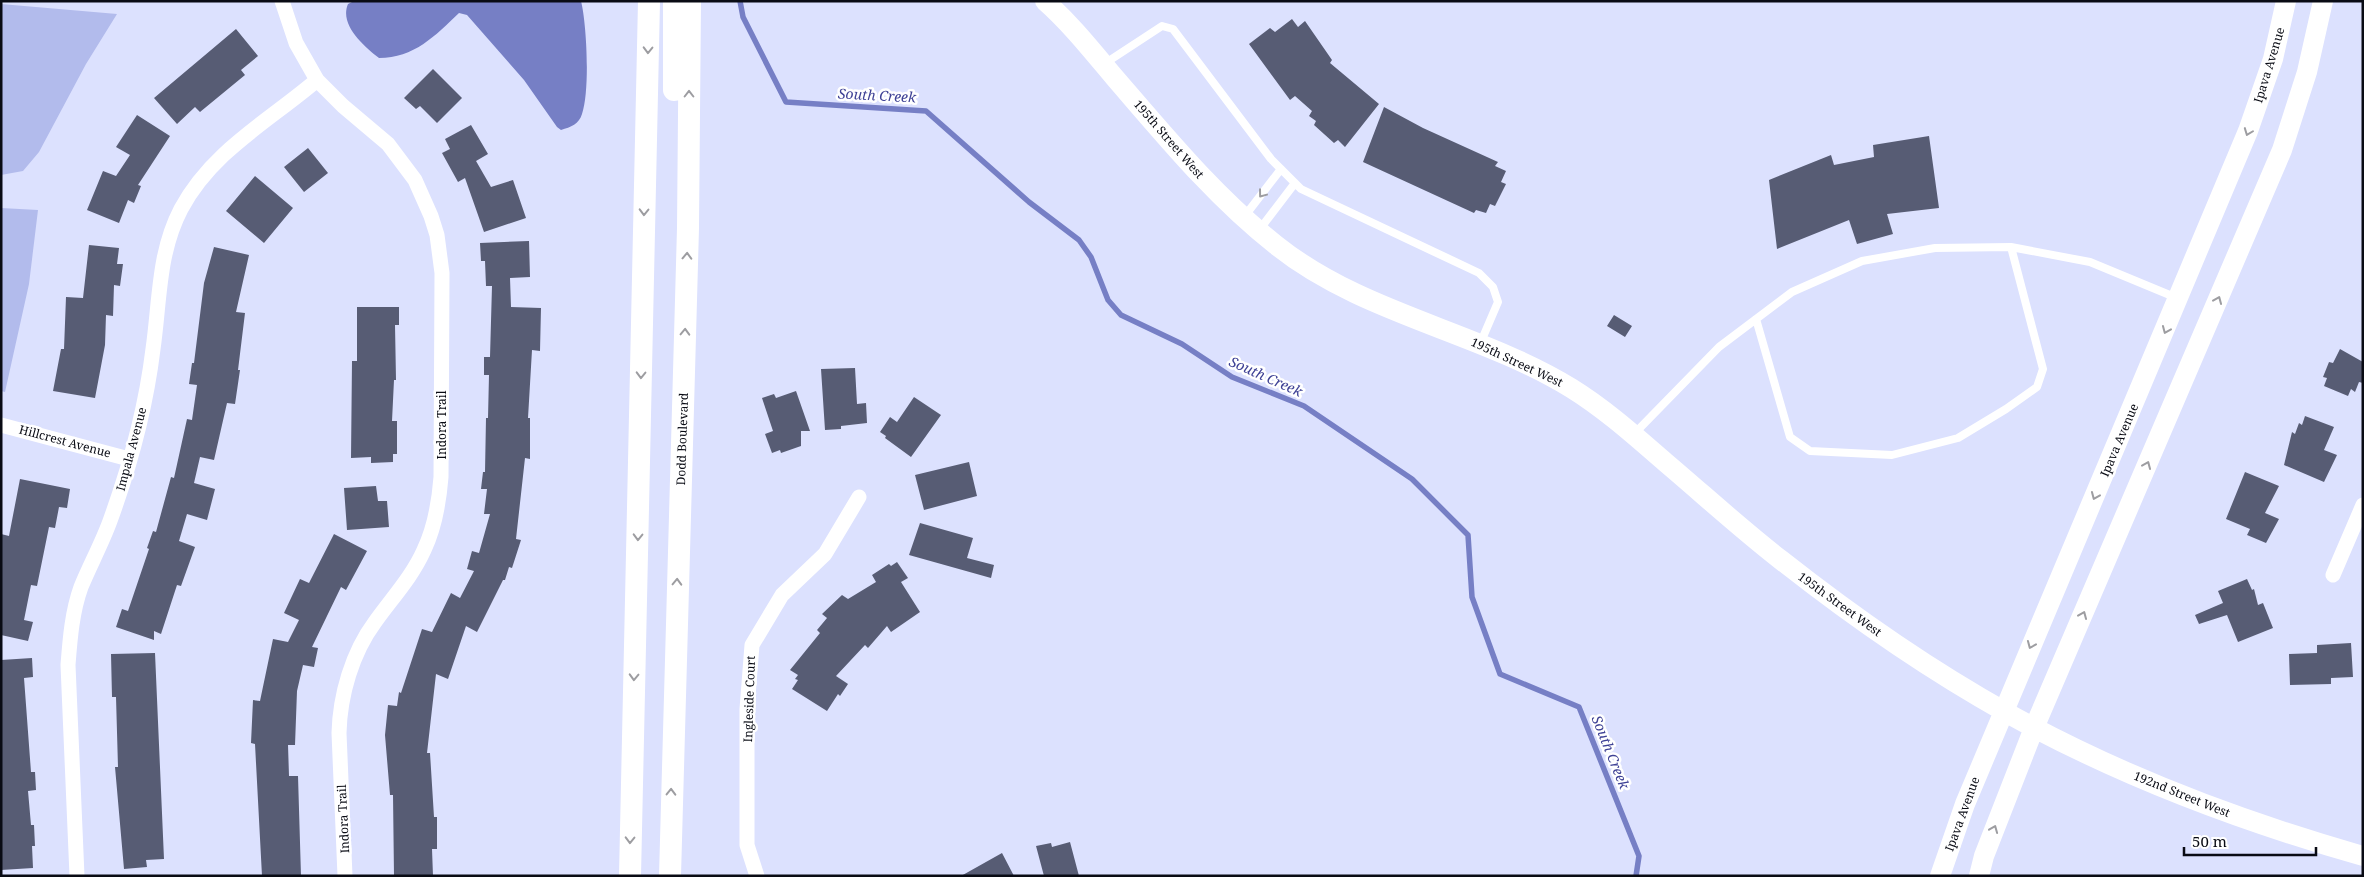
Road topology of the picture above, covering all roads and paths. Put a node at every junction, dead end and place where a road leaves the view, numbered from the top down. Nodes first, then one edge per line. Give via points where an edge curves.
1 (282, 1) edge
2 (649, 1) edge
3 (674, 1) edge
4 (690, 1) edge
5 (1045, 1) edge
6 (2286, 1) edge
7 (2323, 1) edge
8 (1104, 64) junction
9 (318, 80) junction
10 (1280, 169) junction
11 (1295, 184) junction
12 (1243, 218) junction
13 (688, 228) junction
14 (1258, 231) junction
15 (2011, 247) junction
16 (2179, 299) junction
17 (1756, 319) junction
18 (1480, 344) junction
19 (1, 425) edge
20 (1634, 434) junction
21 (129, 459) junction
22 (859, 497) dead end
23 (2363, 505) edge
24 (2333, 575) dead end
25 (2003, 711) junction
26 (2034, 728) junction
27 (2363, 856) edge
28 (77, 876) edge
29 (345, 876) edge
30 (630, 876) edge
31 (670, 876) edge
32 (757, 876) edge
33 (1940, 876) edge
34 (1979, 876) edge

1 - 9 street, Indora Trail via 296,43
2 -> 30 main road
3 - 13 main road via 675,204
13 -> 4 main road, Dodd Boulevard
5 - 8 street, 195th Street West
6 -> 16 street, Ipava Avenue via 2273,58 2248,131
26 -> 7 street via 2282,150 2307,72
8 - 10 lane via 1162,26 1173,28
8 - 12 street, 195th Street West via 1197,172
9 - 21 street, Impala Avenue via 226,150 201,178 182,208 164,252 148,382
9 - 29 street, Indora Trail via 388,144 415,180 437,235 442,273 441,477 438,504 424,551 365,638 345,688 339,733
10 - 11 lane
10 -> 12 lane
11 - 14 lane
11 - 18 lane via 1479,273 1493,287 1498,302
12 - 14 street, 195th Street West
31 -> 13 main road, Dodd Boulevard
14 - 18 street, 195th Street West via 1308,267 1353,291
15 - 16 lane via 2090,262
15 - 17 lane via 1935,248 1862,261 1792,292
15 - 17 lane via 2043,369 2037,387 1958,438 1892,455 1810,451 1790,437
16 -> 25 street, Ipava Avenue
17 - 20 lane via 1719,347
18 - 20 street, 195th Street West via 1568,386
19 - 21 street, Hillcrest Avenue
20 - 25 street, 195th Street West via 1729,517 1827,595 1920,660
21 - 28 street, Impala Avenue via 110,521 78,598 70,638 68,672
22 - 32 street, Ingleside Court via 825,554 782,595 752,645 747,845
23 - 24 street
25 - 26 street, 195th Street West
25 - 33 street, Ipava Avenue
26 - 27 street, 192nd Street West via 2146,780 2225,812
34 -> 26 street

